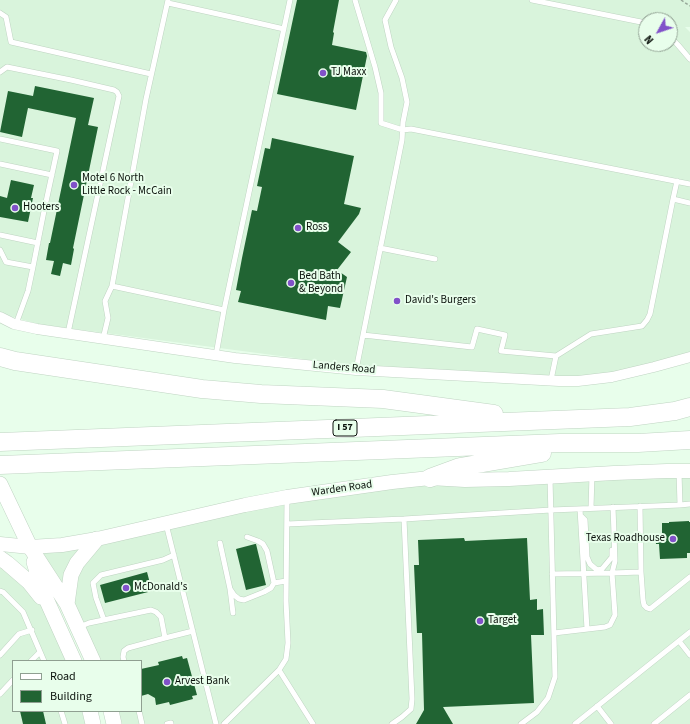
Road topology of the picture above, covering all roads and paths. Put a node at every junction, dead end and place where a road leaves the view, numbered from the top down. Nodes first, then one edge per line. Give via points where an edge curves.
1 (290, 0) edge
2 (355, 0) edge
3 (396, 0) edge
4 (532, 0) edge
5 (680, 0) edge
6 (168, 2) edge
7 (690, 6) edge
8 (0, 12) edge
9 (638, 21) edge
10 (284, 29) junction
11 (678, 45) edge
12 (690, 59) edge
13 (0, 72) edge
14 (151, 74) junction
15 (403, 130) junction
16 (0, 140) edge
17 (0, 164) edge
18 (52, 175) junction
19 (677, 181) junction
20 (690, 184) edge
21 (673, 199) junction
22 (690, 203) edge
23 (0, 235) edge
24 (38, 243) junction
25 (380, 248) junction
26 (0, 250) edge
27 (435, 259) dead end
28 (33, 267) junction
29 (112, 286) junction
30 (224, 310) junction
31 (0, 317) edge
32 (16, 324) junction
33 (68, 333) junction
34 (363, 335) junction
35 (103, 338) junction
36 (216, 355) junction
37 (556, 356) junction
38 (0, 357) edge
39 (690, 357) edge
40 (356, 370) junction
41 (551, 380) junction
42 (690, 407) edge
43 (536, 420) junction
44 (690, 440) edge
45 (0, 442) edge
46 (599, 443) junction
47 (0, 465) edge
48 (684, 471) edge
49 (592, 474) junction
50 (550, 477) junction
51 (430, 478) junction
52 (2, 487) edge
53 (287, 497) junction
54 (690, 504) edge
55 (680, 505) junction
56 (640, 506) junction
57 (591, 508) junction
58 (613, 508) junction
59 (580, 509) junction
60 (551, 510) junction
61 (581, 516) junction
62 (404, 519) junction
63 (166, 523) junction
64 (287, 524) junction
65 (614, 525) junction
66 (247, 537) dead end
67 (97, 539) junction
68 (220, 543) dead end
69 (0, 544) edge
70 (30, 547) junction
71 (174, 555) junction
72 (0, 558) edge
73 (641, 572) junction
74 (584, 573) junction
75 (612, 573) junction
76 (552, 574) junction
77 (690, 577) edge
78 (286, 581) junction
79 (274, 583) junction
80 (230, 588) junction
81 (0, 591) edge
82 (67, 604) junction
83 (49, 607) junction
84 (233, 613) dead end
85 (104, 620) junction
86 (78, 628) junction
87 (588, 629) junction
88 (32, 630) junction
89 (193, 631) junction
90 (554, 632) junction
91 (690, 632) edge
92 (165, 638) junction
93 (679, 641) junction
94 (40, 652) junction
95 (0, 655) edge
96 (690, 655) edge
97 (32, 660) edge
98 (44, 660) edge
99 (74, 660) edge
100 (93, 660) edge
101 (124, 660) edge
102 (279, 670) junction
103 (12, 681) edge
104 (0, 693) edge
105 (690, 695) edge
106 (597, 706) junction
107 (61, 712) edge
108 (90, 712) edge
109 (111, 712) edge
110 (139, 712) edge
111 (65, 724) edge
112 (93, 724) edge
113 (114, 724) edge
114 (142, 724) edge
115 (216, 724) edge
116 (224, 724) edge
117 (313, 724) edge
118 (392, 724) edge
119 (521, 724) edge
120 (575, 724) edge
121 (611, 724) edge
122 (654, 724) edge

1 - 10 lane
2 - 15 lane via 381,93 381,123
3 - 15 lane via 385,20 407,102
4 - 9 lane
5 - 7 path
6 - 10 lane
6 - 14 lane
8 - 14 lane via 6,17 11,42
10 - 30 lane
11 - 12 lane
13 - 33 lane via 7,67 114,90 119,96
14 - 29 lane
15 - 19 lane via 411,129
15 - 25 lane
16 - 18 lane via 57,151
17 - 18 lane
18 - 24 lane
19 - 20 lane
19 - 21 lane
21 - 22 lane
21 - 37 lane via 647,320 642,326 591,334
23 - 24 lane
24 - 28 lane
25 - 27 lane
25 - 34 lane
26 - 28 lane via 6,262
28 - 32 lane via 28,292
29 - 30 lane
29 - 35 lane via 105,301 108,318
30 - 36 lane
31 - 32 street, Landers Road
32 - 33 street, Landers Road
33 - 35 street, Landers Road
34 - 37 lane via 472,347 477,329 505,335 501,351
34 - 40 lane
35 - 36 street, Landers Road
36 - 40 street, Landers Road
37 - 41 lane
38 - 43 highway via 202,388 261,394 383,399
39 - 41 street, Landers Road via 612,377 578,381
40 - 41 street, Landers Road
42 - 43 highway, I 57 via 630,417
43 - 45 highway, I 57
44 - 46 highway, I 57
46 - 47 highway, I 57
46 - 51 highway via 460,467
48 - 49 street, Warden Road
48 - 55 lane
49 - 50 street, Warden Road
49 - 57 lane
50 - 51 street, Warden Road via 465,480
50 - 60 lane
51 - 53 street, Warden Road
52 - 70 main road
53 - 63 street, Warden Road
53 - 64 lane
54 - 55 lane
55 - 56 lane
56 - 58 lane
56 - 73 lane
57 - 58 lane
57 - 59 lane
58 - 65 lane
59 - 60 lane
59 - 61 lane
60 - 62 lane
60 - 76 lane
61 - 65 lane via 585,520 587,557 597,570 602,569 612,558 611,531
61 - 74 lane
62 - 64 lane
62 - 118 lane via 412,699 411,709
63 - 67 street, Warden Road
63 - 71 lane
64 - 78 lane
65 - 75 lane via 615,561
66 - 79 lane via 263,544
67 - 70 street, Warden Road
67 - 82 main road via 76,563 71,575
68 - 80 lane
69 - 70 street, Warden Road
70 - 82 main road
70 - 83 main road
71 - 85 lane via 163,560 101,574 93,583
71 - 89 lane
72 - 83 main road via 29,582
73 - 75 lane
73 - 77 lane via 644,605 650,609
74 - 75 lane
74 - 76 lane
74 - 87 lane
75 - 87 lane via 615,615 605,627
76 - 90 lane
78 - 79 lane
78 - 102 lane via 288,648
79 - 80 lane via 264,592 244,600 234,595
80 - 84 lane
81 - 88 lane via 23,612
82 - 86 main road
83 - 99 main road
85 - 86 lane
85 - 92 lane via 151,610 161,617
86 - 100 main road
87 - 90 lane
88 - 94 lane
88 - 95 lane via 19,634
89 - 92 lane
89 - 115 lane
90 - 119 lane via 554,677 548,698 537,712
91 - 93 lane
92 - 101 lane via 128,648 124,651
93 - 96 lane
93 - 106 lane
94 - 97 lane
94 - 98 lane
102 - 116 lane
102 - 117 lane
103 - 104 lane
105 - 122 lane
106 - 120 lane
106 - 121 lane
107 - 111 lane
108 - 112 main road
109 - 113 main road
110 - 114 lane

